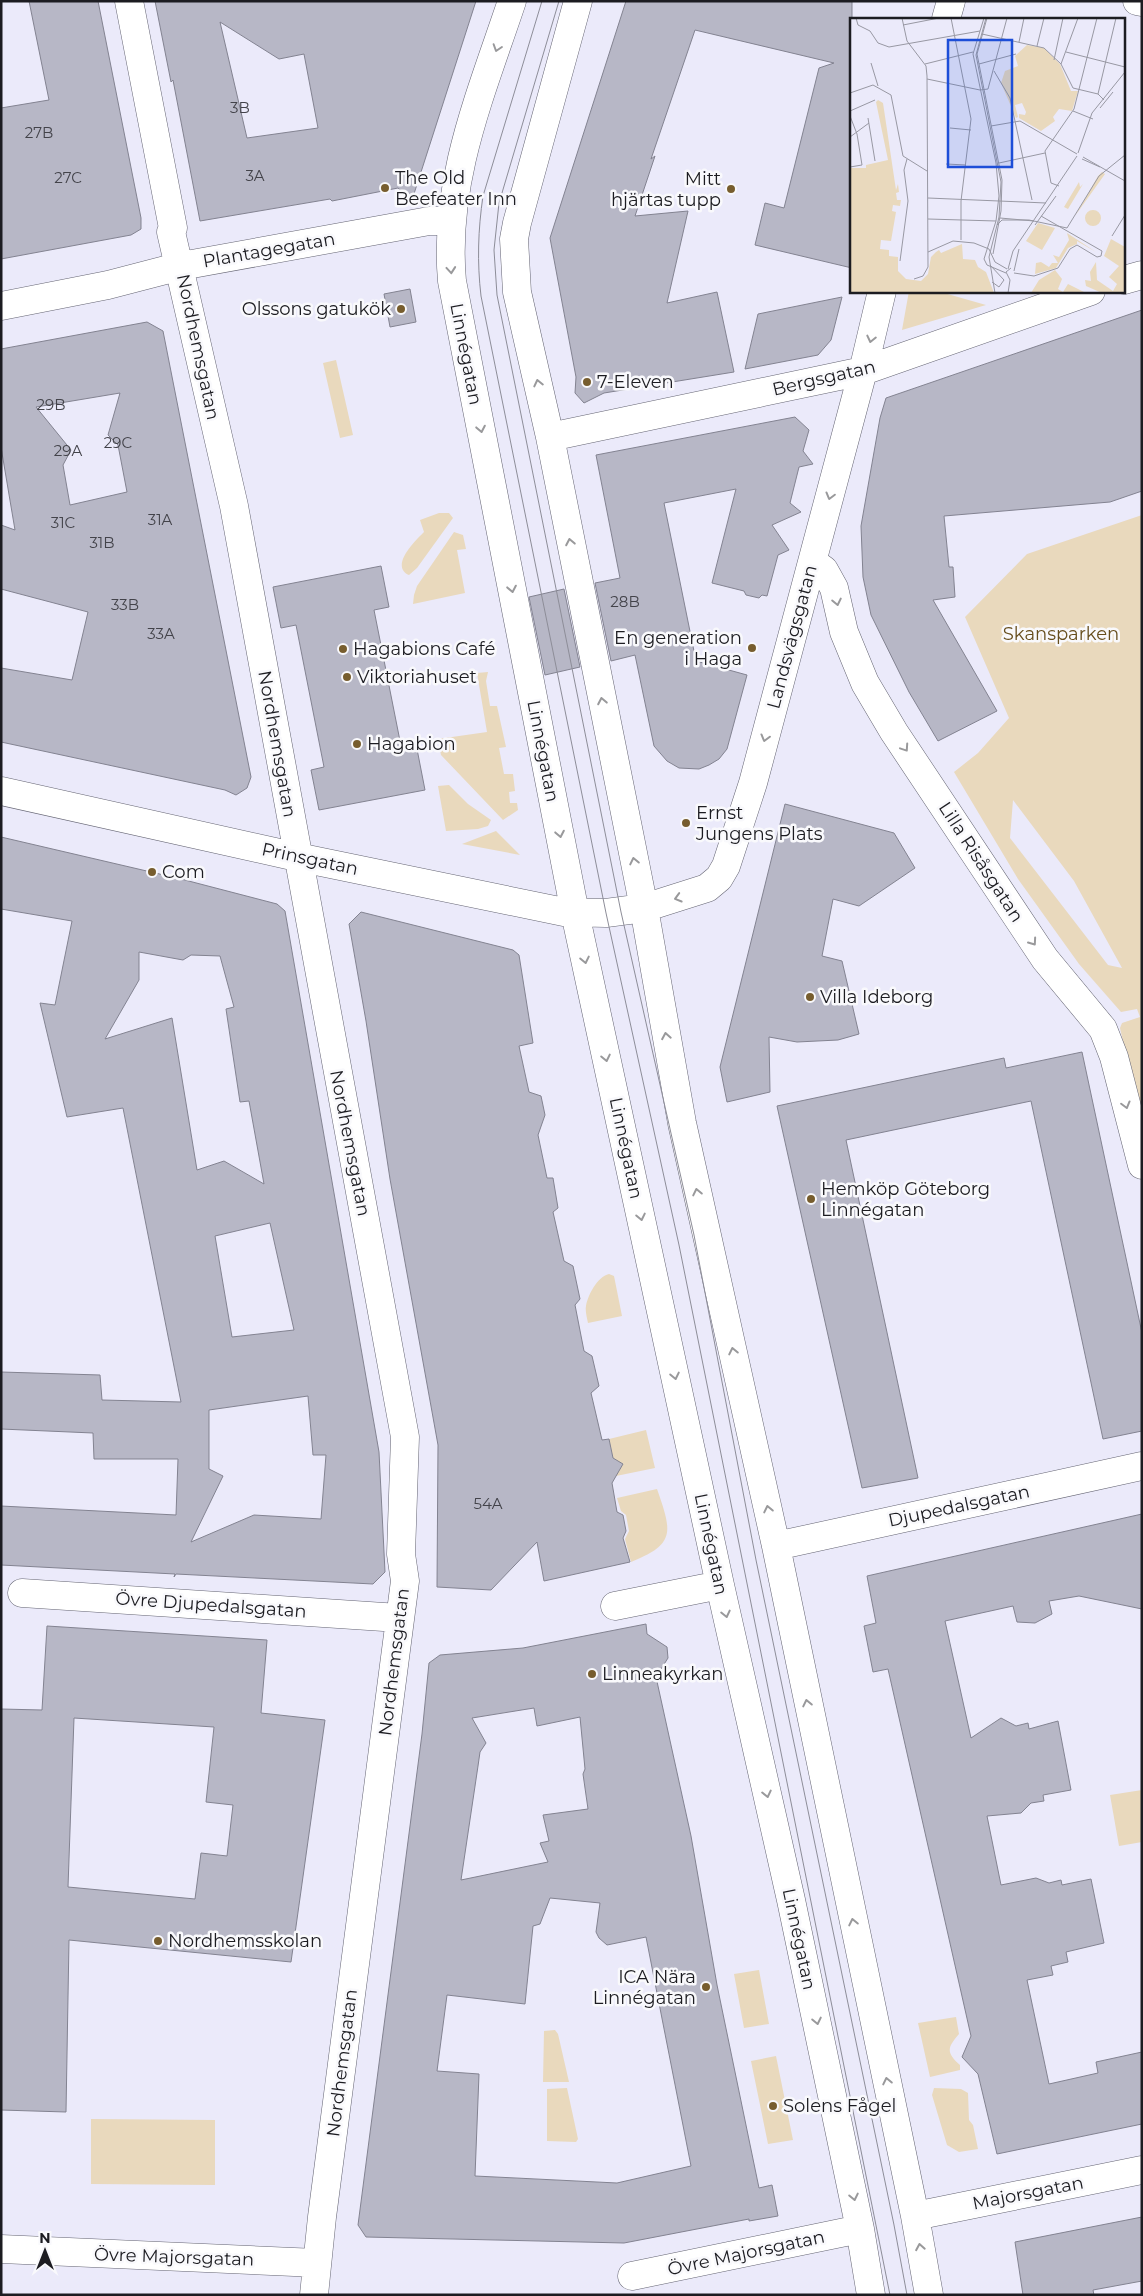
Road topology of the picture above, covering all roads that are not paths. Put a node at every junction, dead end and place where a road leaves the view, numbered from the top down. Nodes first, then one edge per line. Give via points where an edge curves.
1 (129, 1) edge
2 (512, 1) edge
3 (578, 1) edge
4 (951, 1) edge
5 (1137, 1) edge
6 (1142, 2) edge
7 (946, 18) edge
8 (450, 221) junction
9 (180, 266) junction
10 (1142, 274) edge
11 (1126, 279) edge
12 (882, 292) edge
13 (1088, 292) edge
14 (1, 306) edge
15 (863, 371) junction
16 (550, 437) junction
17 (813, 562) junction
18 (1, 791) edge
19 (297, 857) junction
20 (632, 910) junction
21 (575, 913) junction
22 (1142, 1165) edge
23 (1142, 1466) edge
24 (776, 1546) junction
25 (720, 1586) junction
26 (22, 1593) dead end
27 (615, 1606) dead end
28 (399, 1618) junction
29 (1142, 2170) edge
30 (915, 2216) junction
31 (860, 2229) junction
32 (1, 2249) edge
33 (317, 2263) junction
34 (632, 2276) dead end
35 (314, 2295) edge
36 (871, 2295) edge
37 (929, 2295) edge

1 - 9 street, Nordhemsgatan
2 -> 8 street, Linnégatan via 465,144
16 -> 3 street via 517,292 514,239
4 - 7 street
5 - 6 street
8 - 9 street, Plantagegatan via 429,221
8 -> 21 street, Linnégatan via 452,281
9 - 14 street, Plantagegatan via 108,285
9 - 19 street, Nordhemsgatan via 234,506
10 - 11 street
12 -> 15 street, Landsvägsgatan
13 - 15 street, Bergsgatan
15 - 16 street, Bergsgatan
15 -> 17 street, Landsvägsgatan
20 -> 16 street
17 -> 20 street, Landsvägsgatan via 753,783 726,866 719,878 707,888
17 -> 22 street, Lilla Risåsgatan via 824,570 834,588 844,632 865,683 894,732 1045,958 1103,1029 1114,1057
18 - 19 street, Prinsgatan
19 - 21 street, Prinsgatan
19 - 28 street, Nordhemsgatan via 405,1437 402,1554 405,1581
20 - 21 street, Prinsgatan
24 -> 20 street
21 -> 25 street, Linnégatan
23 - 24 street, Djupedalsgatan
30 -> 24 street
25 - 27 street
25 -> 31 street, Linnégatan via 791,1900
26 - 28 street, Övre Djupedalsgatan
28 - 33 street, Nordhemsgatan
29 - 30 street, Majorsgatan
37 -> 30 street
31 - 34 street, Övre Majorsgatan
31 - 36 street, Linnégatan
32 - 33 street, Övre Majorsgatan
33 - 35 street, Nordhemsgatan

